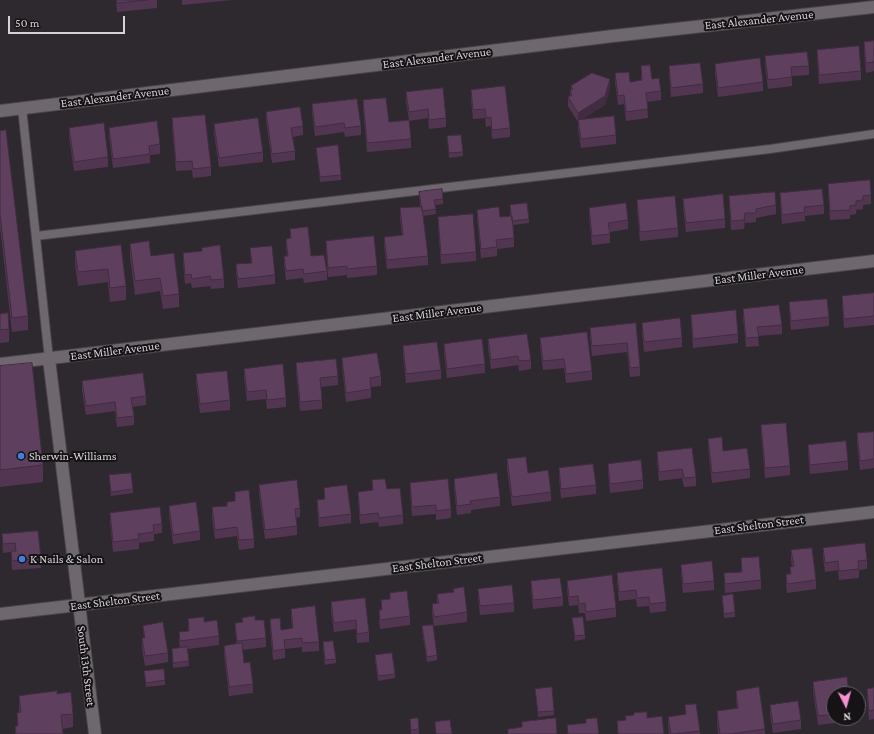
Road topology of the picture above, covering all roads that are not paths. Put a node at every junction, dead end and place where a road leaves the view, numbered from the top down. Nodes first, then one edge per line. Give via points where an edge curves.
1 (874, 8) edge
2 (22, 108) junction
3 (0, 110) edge
4 (874, 134) edge
5 (36, 236) junction
6 (874, 261) edge
7 (49, 359) junction
8 (0, 364) edge
9 (874, 512) edge
10 (78, 605) junction
11 (0, 614) edge
12 (95, 734) edge

1 - 2 street, East Alexander Avenue via 605,37
2 - 3 street, East Alexander Avenue
2 - 5 lane
4 - 5 lane via 770,149
5 - 7 lane
6 - 7 street, East Miller Avenue
7 - 8 street, East Miller Avenue
7 - 10 street, South 13th Street
9 - 10 street, East Shelton Street
10 - 11 street, East Shelton Street
10 - 12 street, South 13th Street

